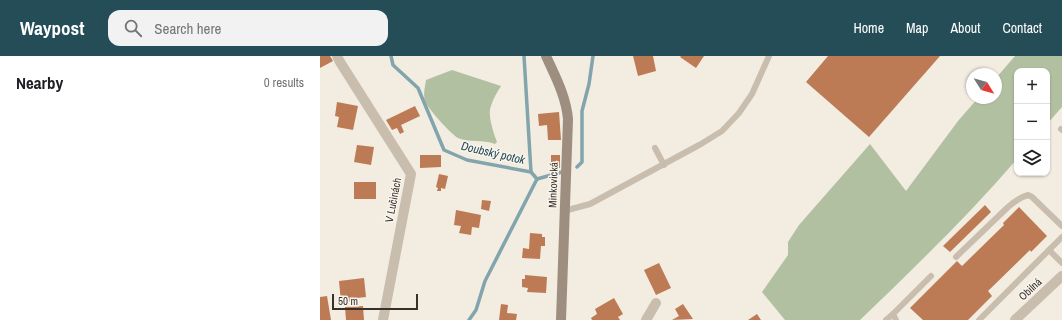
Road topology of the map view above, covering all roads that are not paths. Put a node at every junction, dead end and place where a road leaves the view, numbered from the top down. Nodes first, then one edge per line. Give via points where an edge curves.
1 (337, 56) edge
2 (546, 56) edge
3 (770, 56) edge
4 (655, 148) dead end
5 (664, 165) junction
6 (564, 211) junction
7 (1062, 226) edge
8 (1062, 237) edge
9 (1049, 250) junction
10 (956, 257) dead end
11 (1062, 263) edge
12 (931, 276) dead end
13 (1062, 276) edge
14 (656, 303) dead end
15 (893, 314) junction
16 (383, 320) edge
17 (561, 320) edge
18 (646, 320) edge
19 (886, 320) edge
20 (896, 320) edge
21 (979, 320) edge
22 (1015, 320) edge

1 - 16 street, V Lučinách via 410,174
2 - 6 street, Minkovická via 567,108
3 - 5 lane via 752,94 722,131
4 - 5 lane
5 - 6 lane via 590,204
6 - 17 street, Minkovická
7 - 10 lane via 1028,195 1008,207
8 - 9 lane
9 - 11 lane
9 - 21 lane
12 - 15 lane
13 - 22 street, Obilná
14 - 18 street
15 - 19 lane
15 - 20 lane

